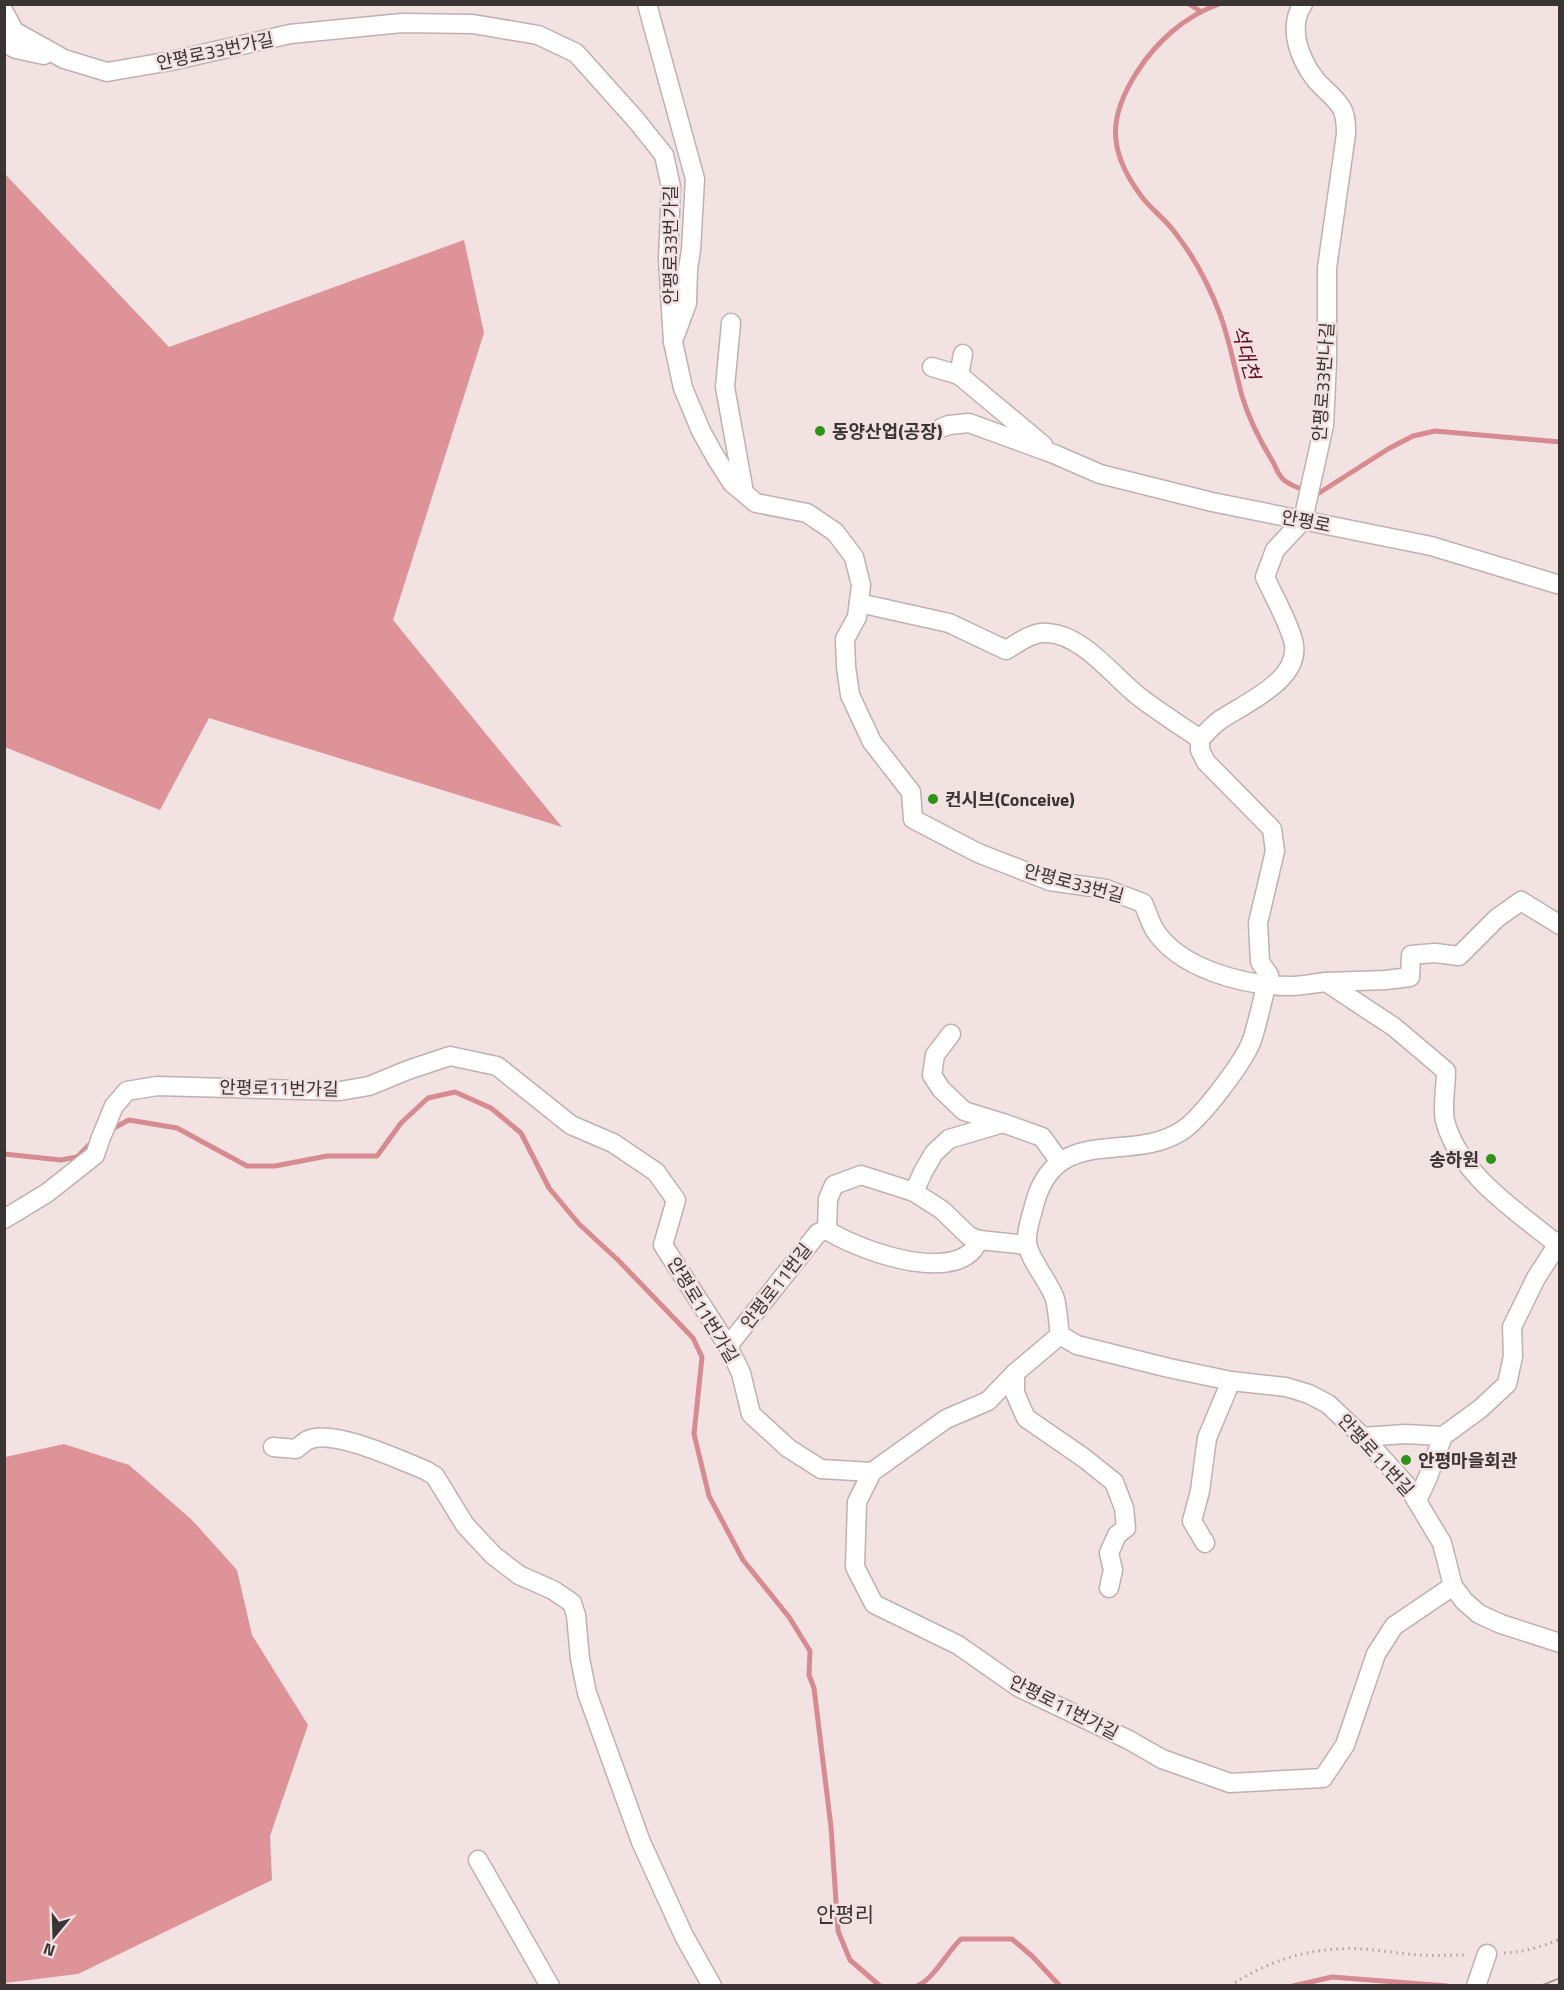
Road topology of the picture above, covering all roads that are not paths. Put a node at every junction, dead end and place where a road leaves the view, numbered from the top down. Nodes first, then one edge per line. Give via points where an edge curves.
1 (647, 4) edge
2 (1303, 4) edge
3 (4, 12) edge
4 (4, 43) edge
5 (64, 59) junction
6 (731, 323) dead end
7 (673, 342) junction
8 (963, 354) dead end
9 (932, 367) dead end
10 (958, 375) junction
11 (941, 428) dead end
12 (1054, 454) junction
13 (744, 492) junction
14 (1303, 520) junction
15 (1560, 585) edge
16 (859, 603) junction
17 (1200, 739) junction
18 (913, 819) joint
19 (1560, 925) edge
20 (1326, 982) junction
21 (1266, 985) junction
22 (951, 1034) dead end
23 (1003, 1123) junction
24 (1060, 1162) junction
25 (914, 1192) junction
26 (4, 1219) edge
27 (827, 1230) junction
28 (979, 1240) junction
29 (1559, 1243) edge
30 (1027, 1245) junction
31 (1060, 1335) junction
32 (728, 1346) junction
33 (1015, 1373) junction
34 (1231, 1381) junction
35 (1443, 1436) junction
36 (1363, 1437) junction
37 (273, 1447) dead end
38 (872, 1472) junction
39 (1417, 1501) junction
40 (1205, 1543) dead end
41 (1453, 1586) junction
42 (1109, 1588) dead end
43 (1560, 1643) edge
44 (478, 1860) dead end
45 (1485, 1961) road end
46 (550, 1986) edge
47 (712, 1986) edge
48 (1476, 1986) edge

1 - 7 street via 695,179 687,303
2 - 14 street, 안평로33번나길 via 1296,26 1303,60 1341,107 1346,134 1327,268 1324,425
3 - 5 street, 안평로33번가길 via 14,31
4 - 5 street
5 - 7 street, 안평로33번가길 via 107,72 290,34 402,23 473,24 538,35 576,53 664,155 671,187 668,259
6 - 13 street via 725,387
7 - 13 street, 안평로33번가길 via 683,388 701,431 732,483
8 - 10 street
9 - 10 street
10 - 12 street
11 - 12 street via 969,423
12 - 14 street, 안평로 via 1100,474
13 - 16 street, 안평로33번가길 via 756,502 807,513 835,532 854,557 861,585
14 - 15 street, 안평로 via 1431,546
14 - 17 street via 1275,550 1265,577 1293,642 1289,669 1257,698 1218,721
16 - 17 street via 950,622 1006,650 1037,633 1065,637 1089,651 1140,699
16 - 18 street, 안평로33번가길 via 857,617 845,639 850,695 872,742 911,792
17 - 21 street via 1206,762 1272,830 1275,851 1258,923 1260,962 1269,975
18 - 21 street, 안평로33번길 via 978,853 1050,881 1106,889 1143,903 1155,929 1177,954 1221,976
19 - 20 street, 안평로33번길 via 1521,901 1497,918 1459,956 1411,955 1410,977
20 - 21 street, 안평로33번길
20 - 29 street via 1394,1027 1446,1071 1445,1120 1456,1148 1484,1185
21 - 24 street via 1247,1050 1204,1110 1184,1130 1162,1141 1079,1152
22 - 23 street via 935,1055 932,1075 964,1111
23 - 24 street via 1042,1137
23 - 25 street via 949,1138 934,1153
24 - 30 street via 1052,1167 1038,1192
25 - 27 street via 861,1175 834,1185 828,1199
25 - 28 street
26 - 32 street, 안평로11번가길 via 47,1193 95,1155 114,1106 127,1091 157,1086 340,1090 369,1086 450,1056 497,1066 571,1125 613,1143 656,1172 676,1200 663,1245
27 - 28 street, 안평로11번길 via 915,1263 951,1262 970,1253
27 - 32 street, 안평로11번길 via 818,1233
28 - 30 street
29 - 35 street via 1512,1327 1513,1356 1507,1384
30 - 31 street via 1055,1299
31 - 33 street
31 - 34 street, 안평로11번길 via 1077,1345
32 - 38 street, 안평로11번가길 via 741,1373 751,1414 789,1449 821,1469
33 - 38 street via 988,1401 946,1419
33 - 42 street via 1015,1393 1026,1418 1114,1482 1124,1508 1126,1528 1117,1535 1109,1553 1113,1570
34 - 36 street, 안평로11번길 via 1286,1387 1309,1394 1328,1404
34 - 40 street via 1207,1438 1192,1521
35 - 36 street
35 - 39 street
36 - 39 street, 안평로11번길
37 - 47 street via 296,1449 309,1439 334,1438 425,1470 435,1476 465,1525 493,1555 519,1575 572,1603 587,1694 641,1842 684,1936
38 - 41 street, 안평로11번가길 via 857,1502 855,1567 874,1604 958,1645 1018,1687 1162,1759 1230,1783 1323,1778 1345,1745 1376,1653 1394,1626
39 - 41 street, 안평로11번길 via 1442,1542
41 - 43 street, 안평로11번길 via 1479,1614
44 - 46 street
45 - 48 street

